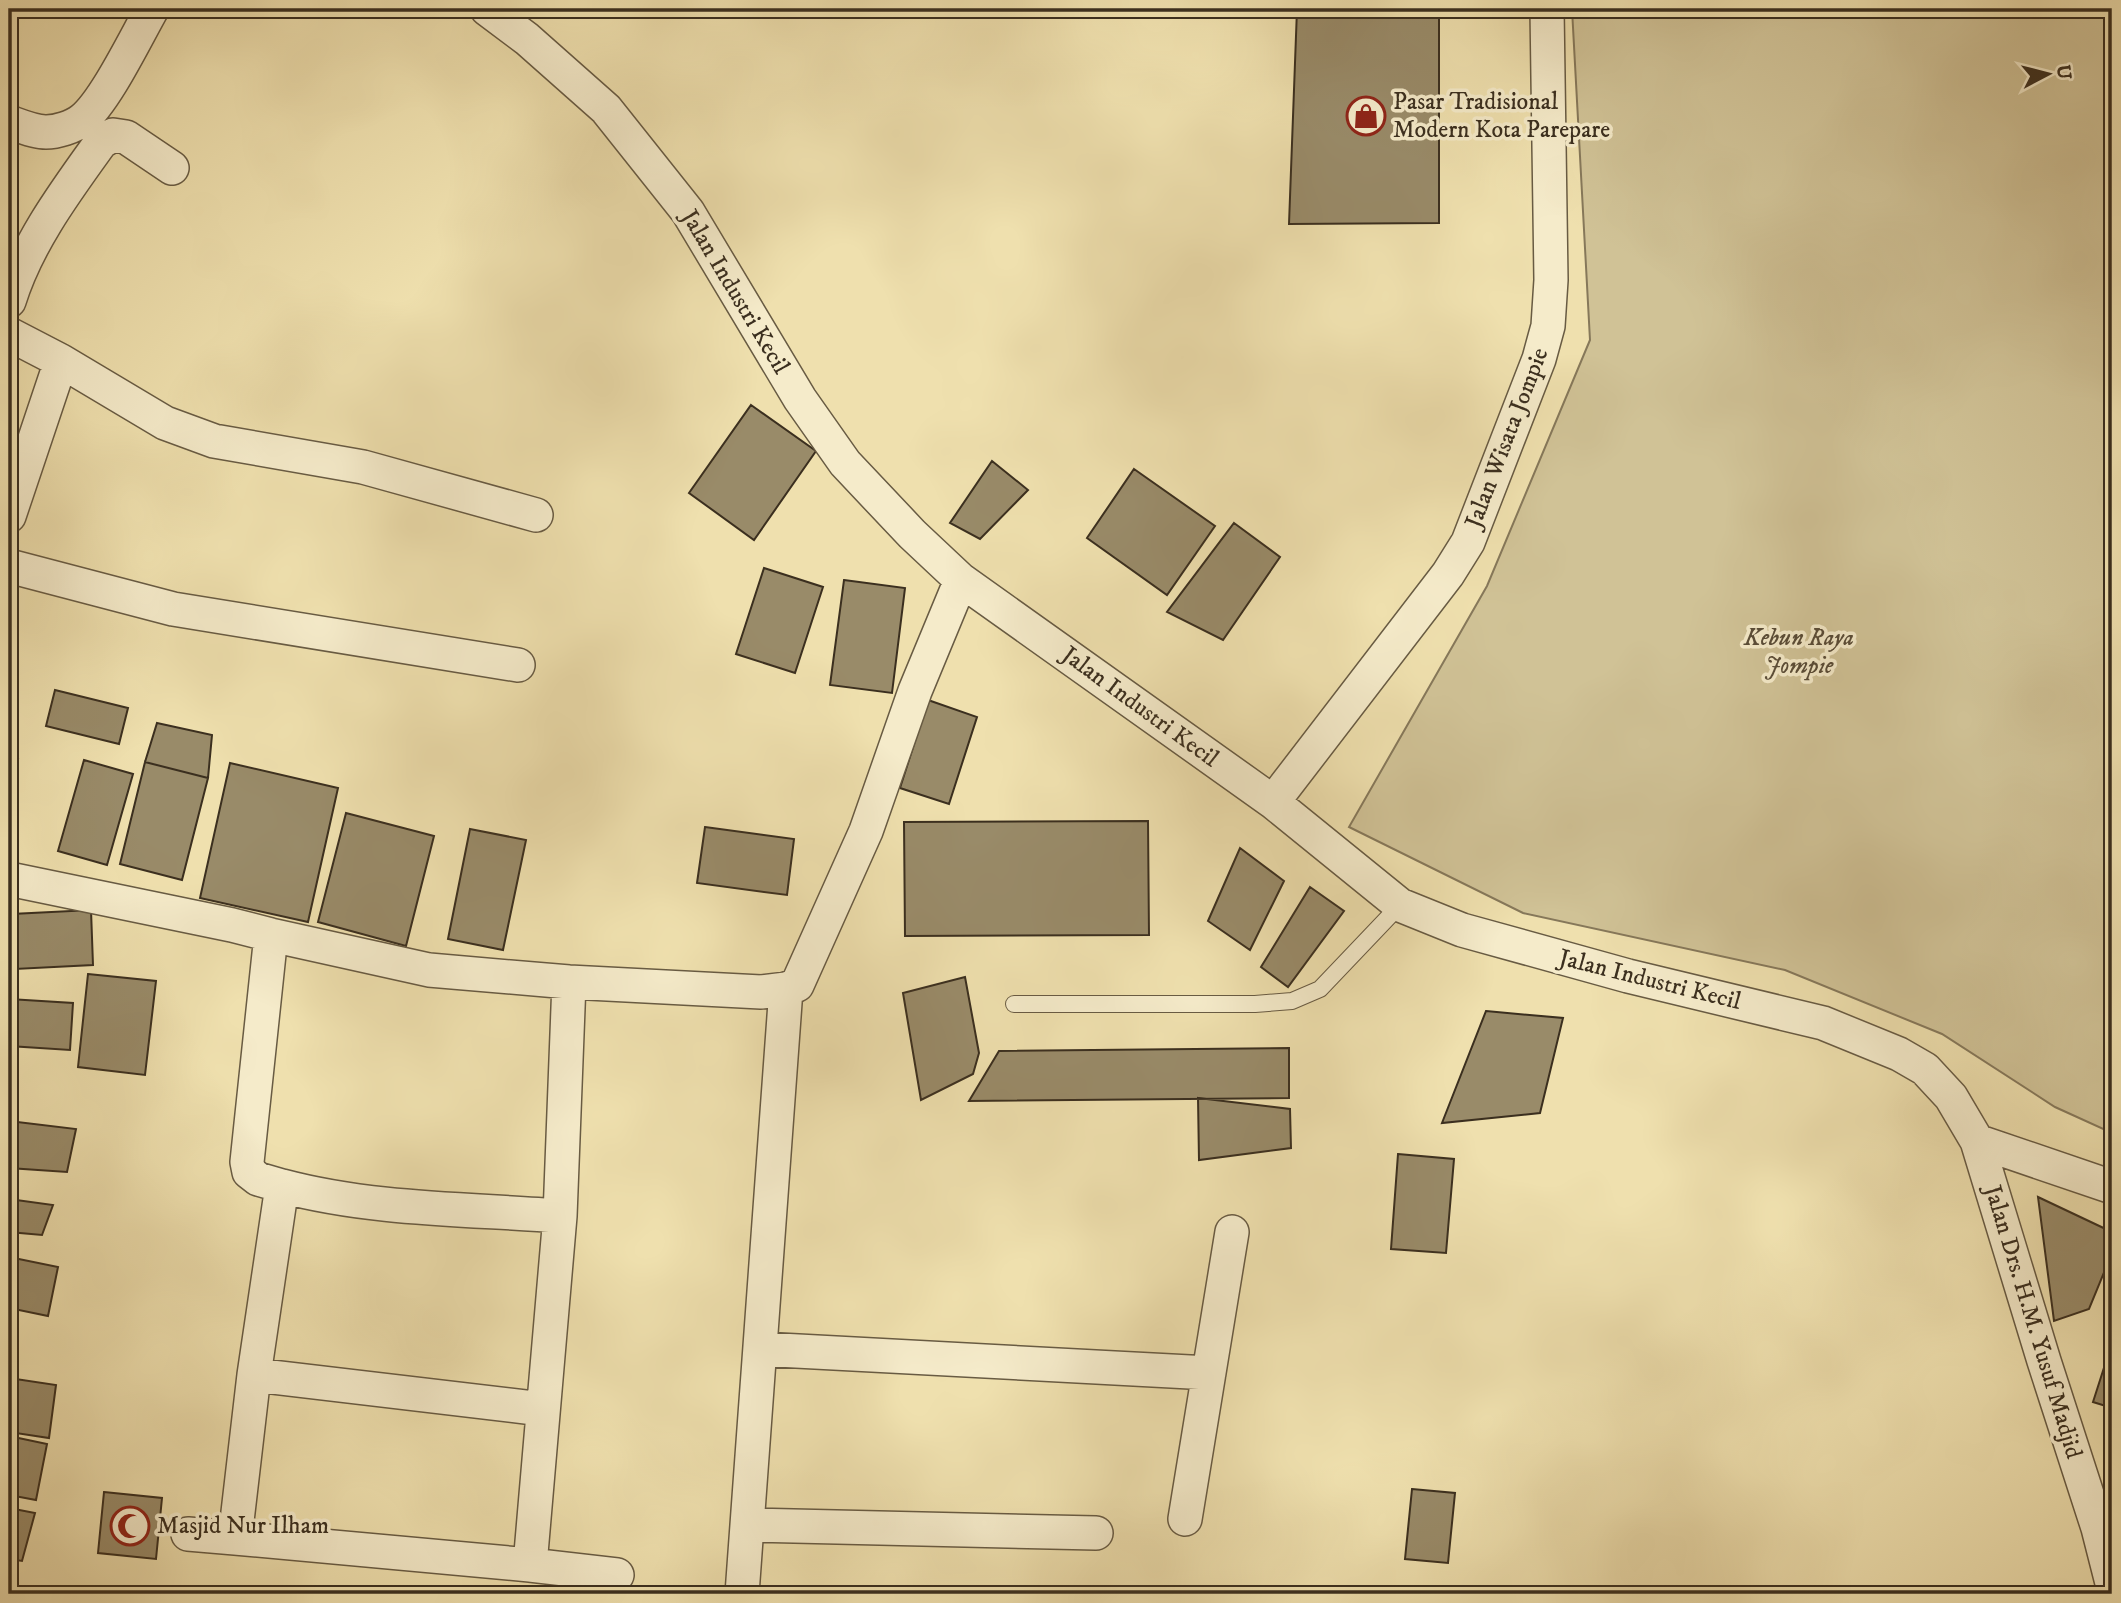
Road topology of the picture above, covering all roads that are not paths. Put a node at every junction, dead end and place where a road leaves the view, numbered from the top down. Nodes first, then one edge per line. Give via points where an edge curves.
1 (152, 9) edge
2 (487, 9) edge
3 (1547, 9) edge
4 (9, 122) edge
5 (172, 168) dead end
6 (9, 301) edge
7 (9, 334) edge
8 (61, 360) junction
9 (536, 515) dead end
10 (9, 516) edge
11 (9, 565) edge
12 (961, 580) junction
13 (518, 665) dead end
14 (1273, 802) junction
15 (9, 879) edge
16 (1400, 905) junction
17 (271, 935) junction
18 (569, 982) junction
19 (786, 989) junction
20 (1014, 1004) dead end
21 (1977, 1141) junction
22 (282, 1186) junction
23 (2112, 1187) edge
24 (560, 1216) junction
25 (1232, 1232) dead end
26 (760, 1349) junction
27 (1209, 1373) junction
28 (254, 1375) junction
29 (542, 1409) junction
30 (1185, 1518) dead end
31 (747, 1525) junction
32 (1096, 1533) dead end
33 (188, 1534) dead end
34 (235, 1538) junction
35 (530, 1565) junction
36 (617, 1575) dead end
37 (2112, 1583) edge
38 (742, 1594) edge

1 - 4 street via 121,65 79,122 53,132
2 - 12 street, Jalan Industri Kecil via 606,109 688,212 800,399 845,463
3 - 14 street, Jalan Wisata Jompie via 1551,280 1548,326 1539,359 1468,542
5 - 6 street via 125,137 113,135 101,142 38,234
7 - 8 street
8 - 9 street via 165,423 214,441 363,467
8 - 10 street
11 - 13 street via 173,609
12 - 14 street, Jalan Industri Kecil
12 - 19 street via 915,691 866,831 797,985
14 - 16 street, Jalan Industri Kecil
15 - 17 street
16 - 20 lane via 1320,989 1292,1001
16 - 21 street, Jalan Industri Kecil via 1475,934 1823,1023 1899,1054 1925,1069 1951,1097
17 - 18 street via 429,970
17 - 22 street via 247,1162 249,1172 258,1179
18 - 19 street via 761,992
18 - 24 street
19 - 26 street
21 - 23 street
21 - 37 street, Jalan Drs. H.M. Yusuf Madjid
22 - 24 street via 358,1202
22 - 28 street
24 - 29 street
25 - 27 street
26 - 27 street
26 - 31 street
27 - 30 street
28 - 29 street
28 - 34 street
29 - 35 street
31 - 32 street
31 - 38 street
33 - 34 street
34 - 35 street
35 - 36 street

